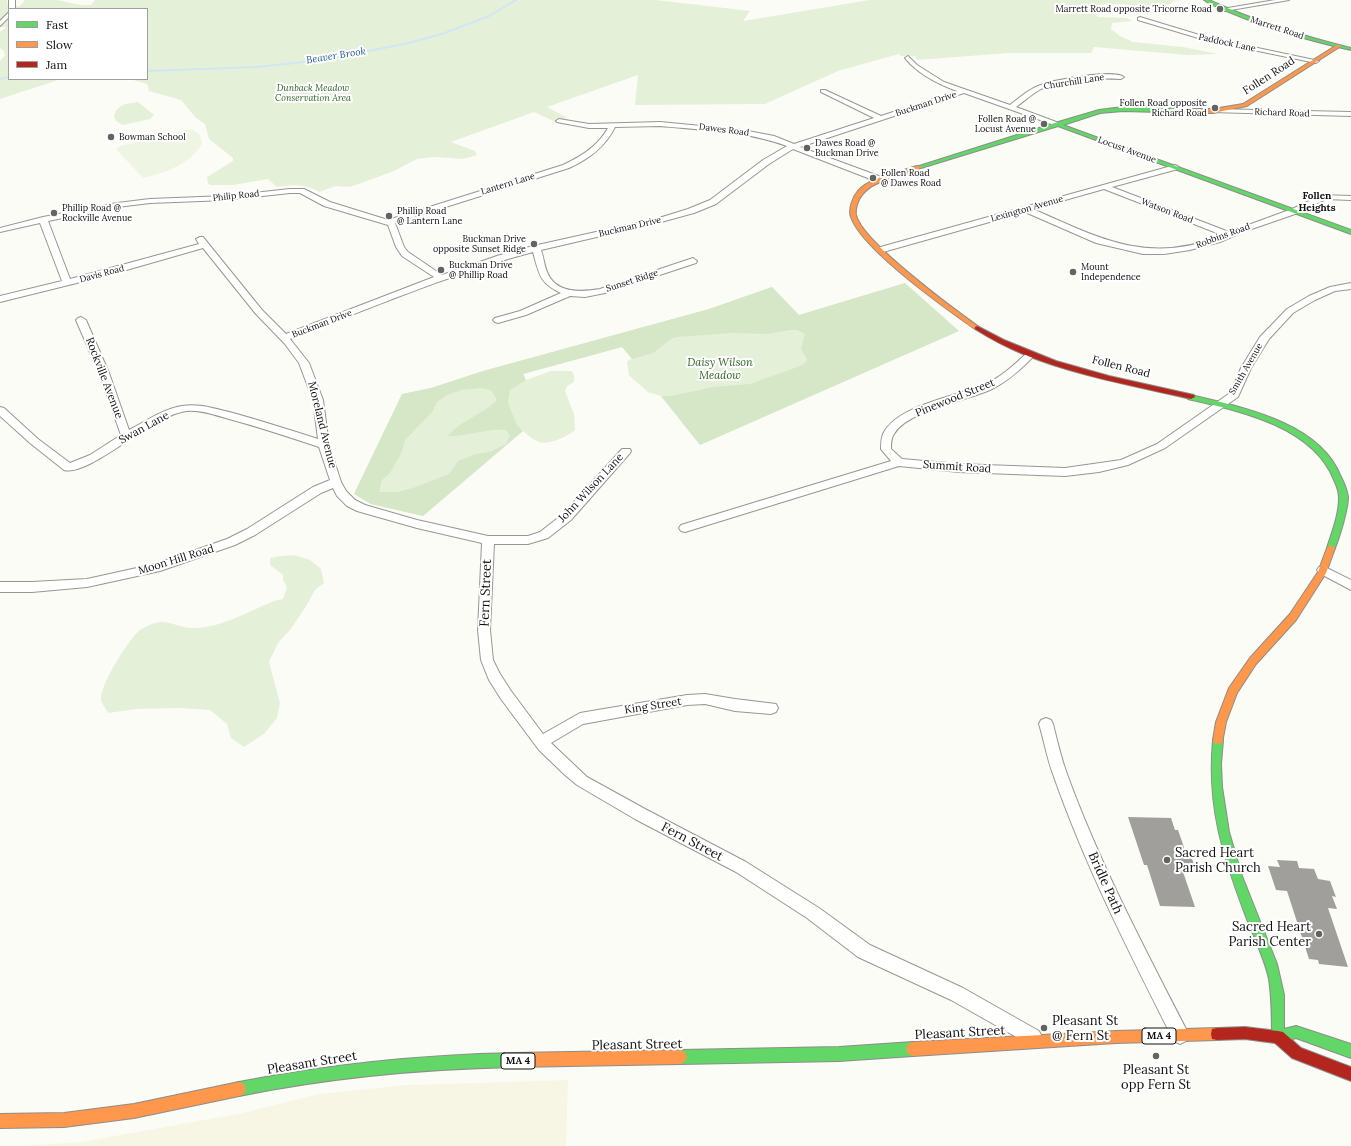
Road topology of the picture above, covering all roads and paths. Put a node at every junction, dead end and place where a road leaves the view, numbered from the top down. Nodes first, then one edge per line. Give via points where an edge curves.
1 (1206, 0) edge
2 (1286, 0) edge
3 (1225, 9) junction
4 (8, 15) edge
5 (1140, 19) dead end
6 (0, 24) edge
7 (1339, 46) junction
8 (1351, 50) edge
9 (908, 58) dead end
10 (1316, 61) junction
11 (1121, 77) dead end
12 (822, 91) dead end
13 (963, 91) junction
14 (1010, 108) junction
15 (1213, 111) junction
16 (1351, 114) edge
17 (880, 118) junction
18 (559, 121) dead end
19 (1057, 124) junction
20 (613, 125) junction
21 (794, 147) junction
22 (1175, 167) junction
23 (881, 180) junction
24 (1105, 187) junction
25 (1351, 198) edge
26 (1025, 209) junction
27 (1295, 211) junction
28 (43, 219) junction
29 (389, 222) junction
30 (0, 230) edge
31 (1351, 232) edge
32 (1229, 235) junction
33 (202, 242) joint
34 (536, 248) junction
35 (880, 250) junction
36 (693, 262) dead end
37 (440, 278) junction
38 (67, 283) junction
39 (1351, 286) edge
40 (569, 293) junction
41 (0, 299) edge
42 (81, 320) dead end
43 (498, 320) dead end
44 (285, 338) junction
45 (1030, 355) junction
46 (1221, 404) junction
47 (0, 410) edge
48 (126, 436) junction
49 (324, 445) junction
50 (626, 451) dead end
51 (899, 462) junction
52 (336, 482) junction
53 (685, 528) dead end
54 (488, 540) junction
55 (1323, 570) junction
56 (1351, 586) edge
57 (0, 587) edge
58 (771, 708) dead end
59 (1046, 724) dead end
60 (541, 742) junction
61 (1180, 1035) junction
62 (1278, 1037) junction
63 (1040, 1041) junction
64 (1351, 1051) edge
65 (1351, 1074) edge
66 (0, 1121) edge

1 - 3 street, Marrett Road
2 - 3 street
3 - 7 street, Marrett Road via 1261,24
4 - 6 street
5 - 10 street, Paddock Lane via 1215,42
7 - 8 street, Marrett Road
7 - 10 street, Follen Road
9 - 13 street, Locust Avenue via 925,74
10 - 15 street, Follen Road via 1245,105
11 - 14 street, Churchill Lane via 1108,76 1051,84 1030,93
12 - 17 street
13 - 14 street, Locust Avenue
13 - 17 street, Buckman Drive
14 - 19 street, Locust Avenue
15 - 16 street, Richard Road
15 - 19 street, Follen Road via 1123,109 1099,112
17 - 21 street, Buckman Drive
18 - 20 street, Dawes Road via 589,126
19 - 22 street, Locust Avenue
19 - 23 street, Follen Road
20 - 21 street, Dawes Road via 660,124 743,132 771,138
20 - 29 street, Lantern Lane via 594,151 582,160
21 - 23 street, Dawes Road
21 - 34 street, Buckman Drive via 766,162 726,194 691,211
22 - 24 street, Lexington Avenue
22 - 27 street, Locust Avenue
23 - 35 street, Follen Road via 867,186 857,196 853,215 861,231
24 - 26 street, Lexington Avenue
24 - 32 street, Watson Road
25 - 27 street, Robbins Road via 1325,198
26 - 32 street, Robbins Road via 1099,240 1143,251 1190,248
26 - 35 street, Lexington Avenue
27 - 31 street, Locust Avenue
27 - 32 street, Robbins Road
28 - 29 street, Philip Road via 150,201 226,198 301,191 327,204
28 - 30 street, Philip Road
28 - 38 street
29 - 37 street via 396,231 402,250
33 - 38 street, Davis Road
33 - 44 street, Moreland Avenue via 259,312
34 - 37 street, Buckman Drive
34 - 40 street, Sunset Ridge via 544,277 555,288
35 - 45 street, Follen Road via 978,330
36 - 40 street, Sunset Ridge via 602,291
37 - 44 street, Buckman Drive
38 - 41 street, Davis Road
39 - 46 street, Smith Avenue via 1312,298 1290,311 1265,337 1246,368 1234,395
40 - 43 street, Sunset Ridge via 523,313
42 - 48 street, Rockville Avenue via 104,373
44 - 49 street, Moreland Avenue via 304,362 311,378 318,400
45 - 46 street, Follen Road
45 - 51 street, Pinewood Street via 997,382 921,410 903,420 890,431 886,444 891,456
46 - 51 street, Summit Road via 1161,446 1124,463 1099,468 1065,472 1022,471
46 - 55 street, Follen Road via 1242,408 1284,424 1314,445 1334,469 1343,493 1339,523
47 - 48 street, Swan Lane via 23,432 68,467 78,466
48 - 49 street, Swan Lane via 168,414 195,408 268,426
49 - 52 street, Moreland Avenue
50 - 54 street, John Wilson Lane via 567,517 544,535 528,540
51 - 53 street, Summit Road
52 - 54 street, Moreland Avenue via 341,493 361,508
52 - 57 street, Moon Hill Road via 317,490 231,542 156,568 87,583
54 - 60 street, Fern Street via 484,630 487,660 506,695
55 - 56 street
55 - 62 street, Follen Road via 1293,618 1253,661 1233,691 1221,722 1216,755 1216,796 1226,843 1233,868 1273,970 1278,998
58 - 60 street, King Street via 705,699 687,700 607,712 580,719
59 - 61 street, Bridle Path via 1059,772 1073,809 1118,912
60 - 63 street, Fern Street via 582,781 741,867 813,913 864,951 957,994
61 - 62 street, Pleasant Street / MA 4 via 1245,1033
61 - 63 street, Pleasant Street / MA 4
62 - 64 street, Pleasant Street / MA 4 via 1296,1032
62 - 65 street via 1297,1053
63 - 66 street, Pleasant Street / MA 4 via 839,1054 461,1061 376,1067 298,1077 134,1111 64,1120

